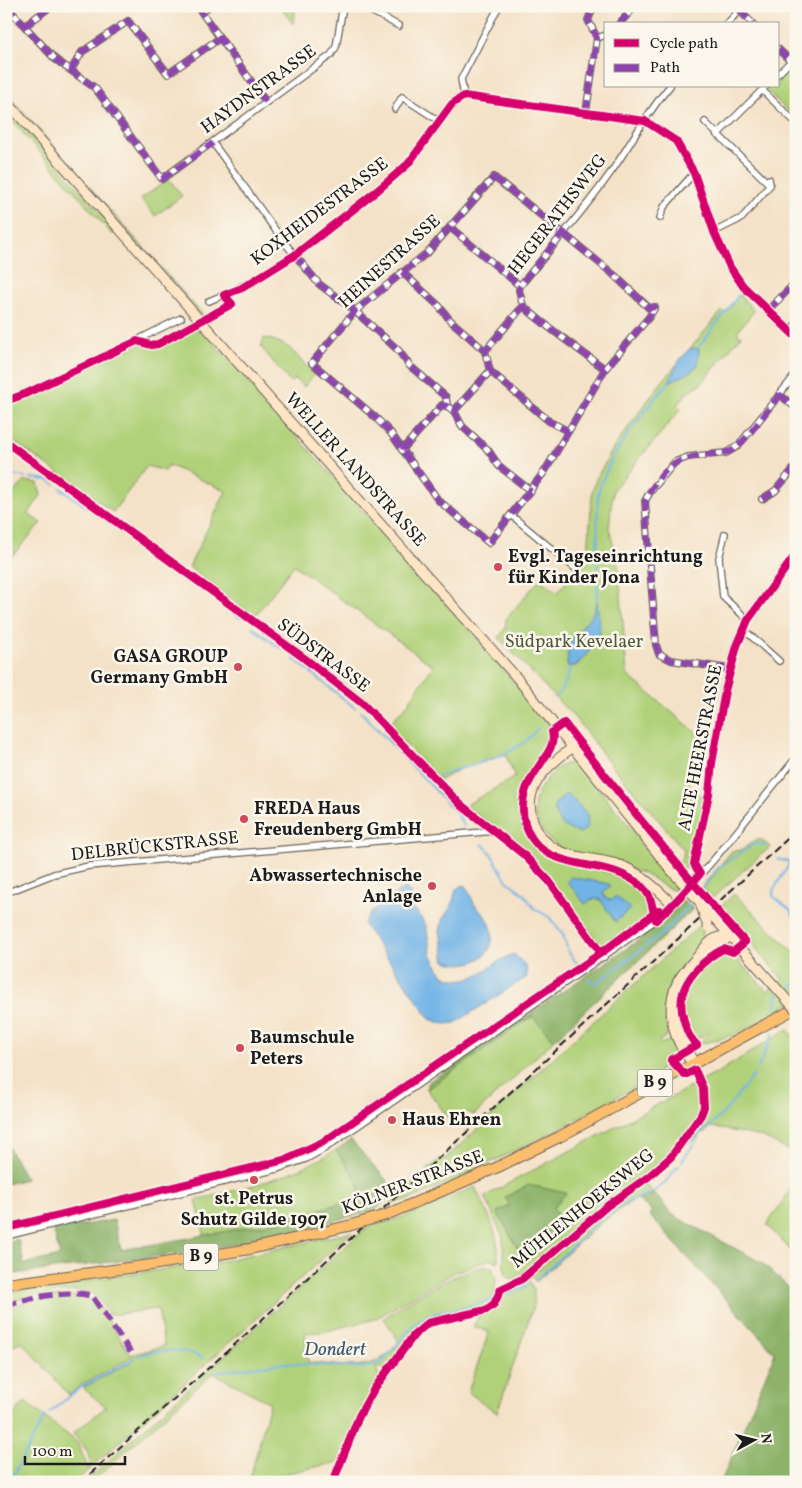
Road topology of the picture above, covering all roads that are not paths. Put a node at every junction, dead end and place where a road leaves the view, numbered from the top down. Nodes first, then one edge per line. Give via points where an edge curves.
1 (6, 6) edge
2 (51, 6) edge
3 (197, 6) edge
4 (210, 6) edge
5 (343, 6) edge
6 (362, 6) edge
7 (499, 6) edge
8 (594, 6) edge
9 (635, 6) edge
10 (741, 8) edge
11 (202, 12) junction
12 (620, 22) edge
13 (729, 22) edge
14 (752, 22) edge
15 (25, 26) junction
16 (398, 26) dead end
17 (604, 36) edge
18 (220, 38) junction
19 (597, 38) junction
20 (780, 51) edge
21 (793, 64) edge
22 (71, 70) junction
23 (780, 73) edge
24 (668, 88) edge
25 (764, 88) edge
26 (464, 96) junction
27 (6, 101) edge
28 (266, 102) junction
29 (395, 109) dead end
30 (586, 112) junction
31 (793, 120) dead end
32 (439, 121) junction
33 (645, 121) junction
34 (705, 122) dead end
35 (717, 134) junction
36 (212, 143) junction
37 (694, 174) junction
38 (660, 218) dead end
39 (451, 228) junction
40 (714, 232) junction
41 (562, 234) junction
42 (295, 254) junction
43 (402, 272) junction
44 (796, 282) edge
45 (520, 286) junction
46 (209, 301) dead end
47 (523, 306) junction
48 (768, 310) junction
49 (355, 311) junction
50 (181, 318) dead end
51 (796, 324) edge
52 (790, 331) junction
53 (796, 336) edge
54 (485, 351) junction
55 (605, 369) junction
56 (490, 371) junction
57 (796, 374) edge
58 (779, 394) junction
59 (6, 400) edge
60 (447, 406) junction
61 (796, 408) edge
62 (454, 411) junction
63 (568, 431) junction
64 (6, 442) edge
65 (402, 450) junction
66 (796, 466) edge
67 (531, 491) junction
68 (762, 499) dead end
69 (511, 514) junction
70 (725, 534) dead end
71 (796, 554) edge
72 (576, 569) dead end
73 (748, 620) junction
74 (743, 630) junction
75 (779, 661) dead end
76 (729, 669) junction
77 (573, 747) junction
78 (796, 758) edge
79 (495, 831) junction
80 (700, 874) junction
81 (6, 893) edge
82 (698, 900) junction
83 (673, 905) junction
84 (730, 936) junction
85 (707, 944) junction
86 (604, 957) junction
87 (693, 962) junction
88 (796, 1009) edge
89 (692, 1063) junction
90 (6, 1236) edge
91 (6, 1284) edge
92 (333, 1482) edge

1 - 15 street
2 - 15 street
3 - 11 street
4 - 11 street
5 - 28 street, HAYDNSTRASSE via 336,47 331,55
6 - 16 street
7 - 26 street via 462,79
8 - 19 street via 588,20
9 - 12 street
10 - 13 street
10 - 14 street
11 - 18 street
15 - 22 street via 55,59
17 - 19 street
18 - 22 street via 168,74 128,21 82,52
18 - 28 street
19 - 30 street
20 - 21 street
21 - 23 street
22 - 36 street, HAYDNSTRASSE via 96,88 162,179
24 - 33 street, HEGERATHSWEG
25 - 31 street
25 - 35 street
26 - 30 street
26 - 32 street, KOXHEIDESTRASSE via 452,104
27 - 77 main road, WELLER LANDSTRASSE via 517,678
28 - 36 street, HAYDNSTRASSE
29 - 32 street via 402,97
30 - 33 street
32 - 42 street, KOXHEIDESTRASSE via 408,164
33 - 37 street via 676,141
33 - 41 street, HEGERATHSWEG via 598,190
34 - 35 street
35 - 40 street via 770,182 742,218
36 - 42 street
37 - 38 street via 664,207
37 - 40 street
39 - 41 street, HEINESTRASSE via 494,177
39 - 43 street, HEINESTRASSE
39 - 45 street
40 - 48 street via 743,286
41 - 45 street, HEGERATHSWEG
41 - 55 street, HEINESTRASSE via 613,274 649,308 655,307
42 - 46 street, KOXHEIDESTRASSE via 242,288
42 - 49 street via 319,284
43 - 49 street, HEINESTRASSE
43 - 54 street
44 - 48 street
45 - 47 street, HEGERATHSWEG
47 - 54 street
47 - 55 street
48 - 52 street
49 - 60 street via 446,397
49 - 65 street, HEINESTRASSE via 312,364 375,417
50 - 59 street via 88,365
51 - 52 street
52 - 53 street
54 - 56 street
55 - 63 street, HEINESTRASSE
56 - 62 street
56 - 63 street via 550,422
57 - 58 street
58 - 61 street
58 - 76 street via 738,446 726,453 688,457 675,462 645,501 659,654 671,660
60 - 62 street
60 - 65 street via 442,405
62 - 67 street via 462,426 488,450 499,466
63 - 67 street, HEINESTRASSE
64 - 79 street, SÜDSTRASSE via 363,704 450,794
65 - 69 street, HEINESTRASSE via 438,500 489,542
66 - 68 street via 775,491
67 - 69 street, HEINESTRASSE
69 - 72 street
70 - 73 street via 719,558 722,592 726,601
71 - 73 street, ALTE HEERSTRASSE
73 - 74 street, ALTE HEERSTRASSE
74 - 75 street
74 - 76 street, ALTE HEERSTRASSE
76 - 80 street, ALTE HEERSTRASSE via 694,864
77 - 82 main road, WELLER LANDSTRASSE, bridge
77 - 83 main road via 548,768 534,790 530,809 539,835 565,853 615,863 633,871 651,883
78 - 80 street
79 - 81 street, DELBRÜCKSTRASSE via 89,866 54,874
79 - 86 street, SÜDSTRASSE via 549,881
80 - 83 street
82 - 84 main road, WELLER LANDSTRASSE, bridge
82 - 85 main road, bridge via 708,927
83 - 86 street
84 - 85 main road via 718,937
84 - 87 main road
84 - 88 main road, WELLER LANDSTRASSE, bridge
85 - 87 main road
86 - 90 street via 306,1159
87 - 89 main road via 677,982 670,1010 683,1052
88 - 89 main road, KÖLNER STRASSE / B 9
89 - 91 main road, KÖLNER STRASSE / B 9, bridge via 560,1137 386,1215 250,1249
89 - 92 street, MÜHLENHOEKSWEG via 702,1088 704,1107 671,1157 522,1278 501,1289 494,1304 486,1310 428,1323 414,1336 374,1389 359,1416

